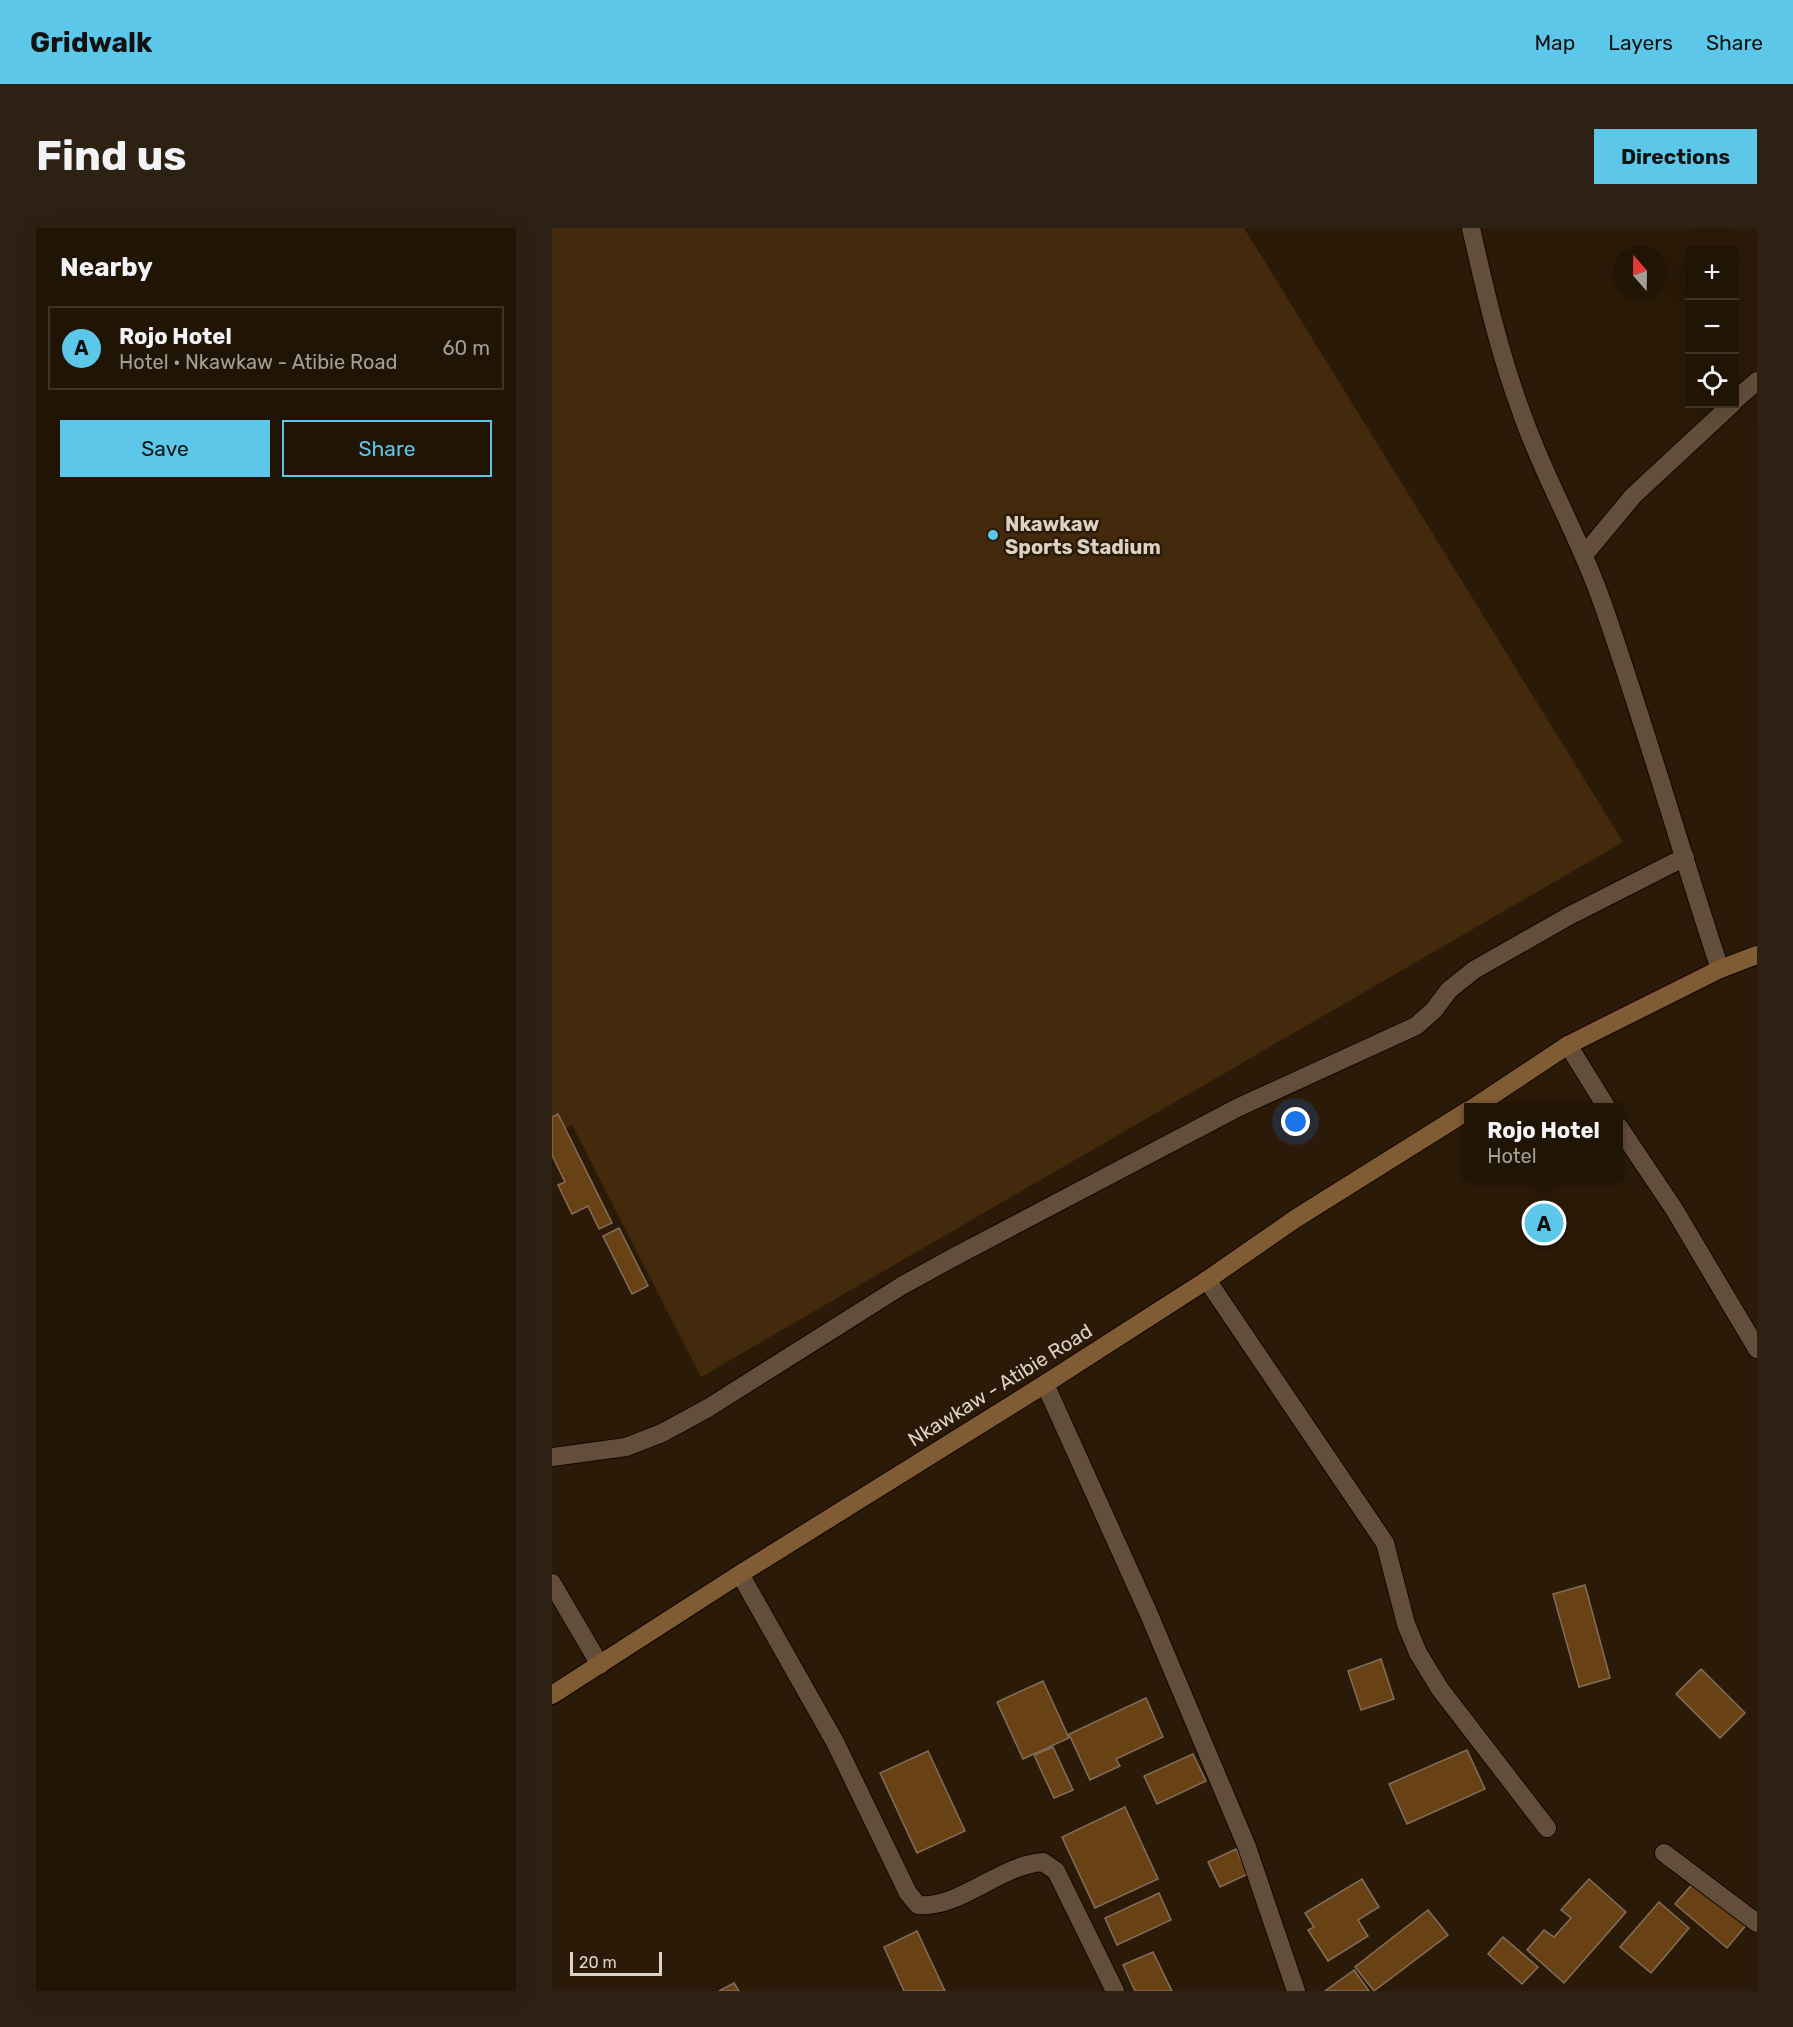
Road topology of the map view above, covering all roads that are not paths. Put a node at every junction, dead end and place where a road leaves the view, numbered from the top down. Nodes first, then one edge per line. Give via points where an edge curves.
1 (1471, 228) edge
2 (1757, 381) edge
3 (1739, 397) edge
4 (1727, 408) edge
5 (1584, 555) junction
6 (1685, 857) junction
7 (1757, 955) edge
8 (1720, 969) junction
9 (1568, 1045) junction
10 (1480, 1103) edge
11 (1604, 1103) edge
12 (1464, 1113) edge
13 (1623, 1133) edge
14 (1207, 1280) junction
15 (1757, 1349) edge
16 (1045, 1384) junction
17 (552, 1457) edge
18 (740, 1574) junction
19 (552, 1583) edge
20 (600, 1665) junction
21 (552, 1695) edge
22 (1547, 1828) dead end
23 (1664, 1853) dead end
24 (1757, 1923) edge
25 (1115, 1991) edge
26 (1296, 1991) edge

1 - 5 street via 1492,321 1521,411
2 - 3 street
4 - 5 street via 1633,496
5 - 6 street
6 - 8 street
6 - 17 street via 1474,970 1416,1026 1237,1108 954,1257 662,1433 626,1447
7 - 8 main road, Nkawkaw - Atibie Road
8 - 9 main road, Nkawkaw - Atibie Road
9 - 10 main road, Nkawkaw - Atibie Road
9 - 11 street
12 - 14 main road, Nkawkaw - Atibie Road via 1295,1219
13 - 15 street via 1674,1209
14 - 16 main road, Nkawkaw - Atibie Road
14 - 22 street via 1385,1543 1406,1624 1440,1689
16 - 18 main road, Nkawkaw - Atibie Road
16 - 26 street via 1247,1847
18 - 20 main road, Nkawkaw - Atibie Road
18 - 25 street via 835,1742 908,1893 918,1905 935,1906 1025,1863 1043,1862 1056,1871
19 - 20 street
20 - 21 main road, Nkawkaw - Atibie Road
23 - 24 street

